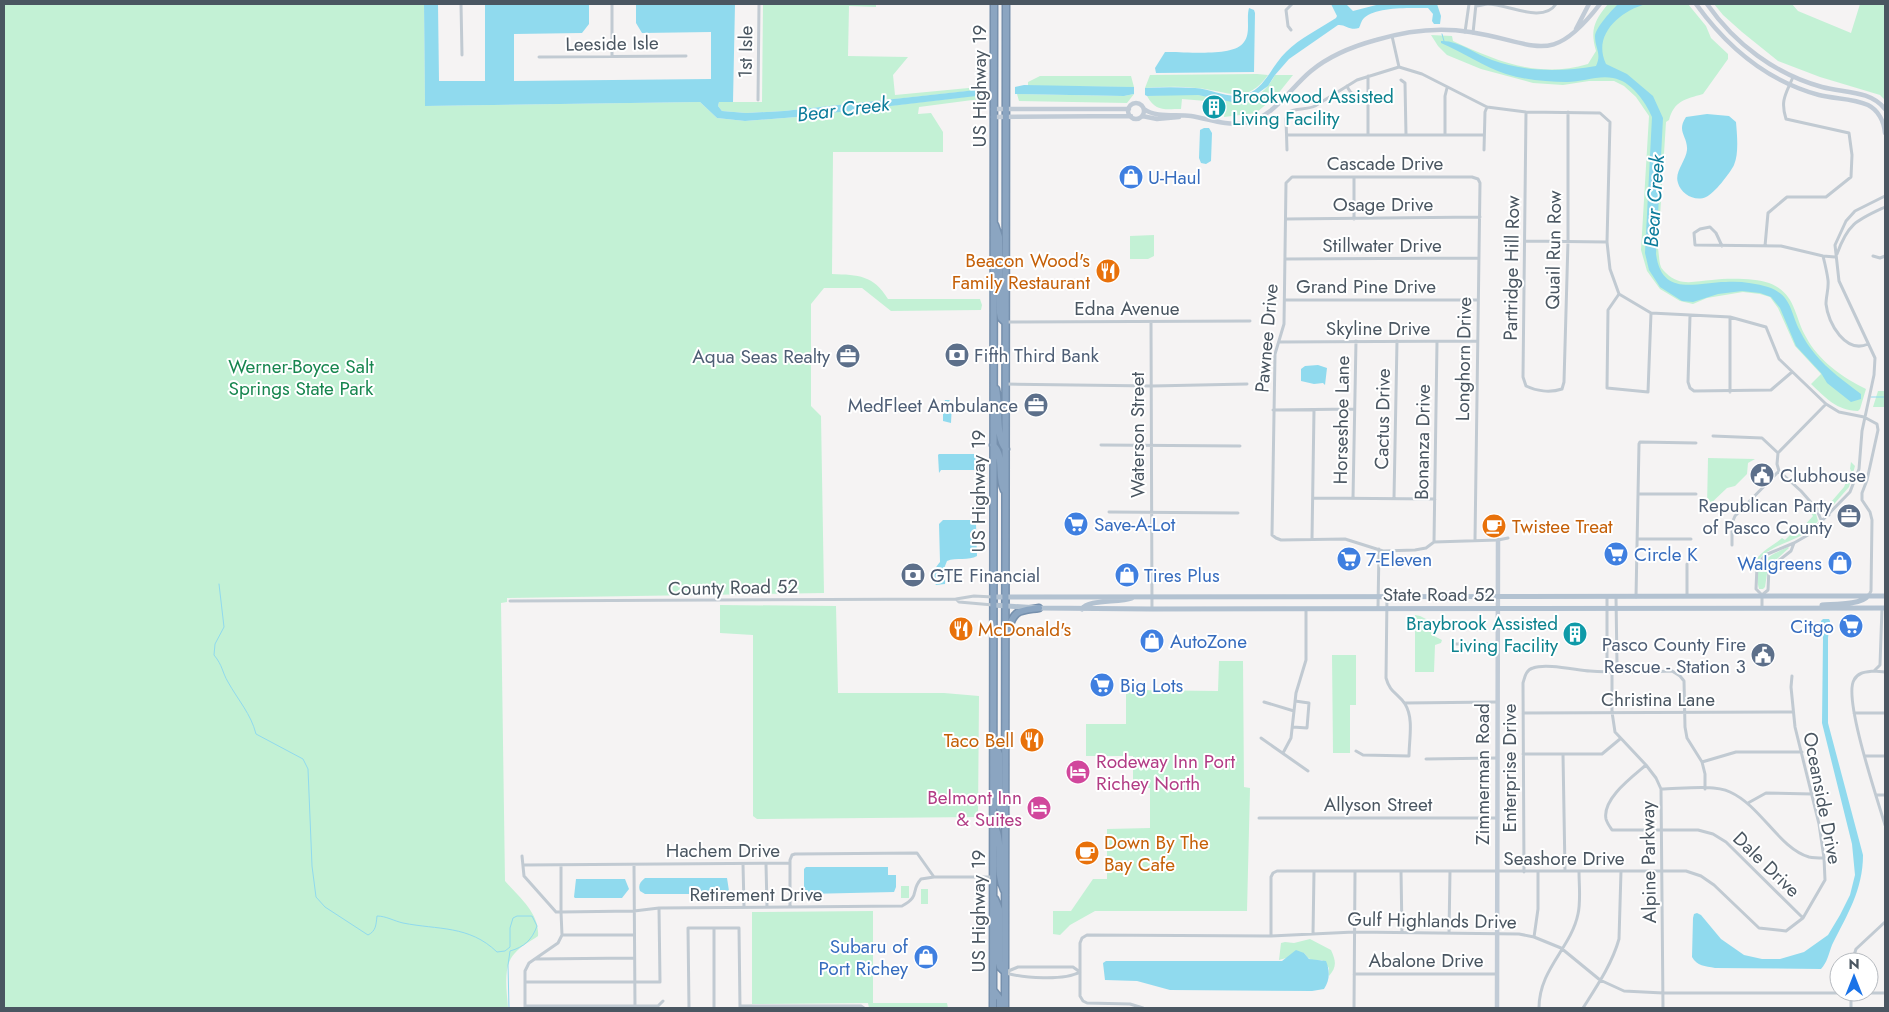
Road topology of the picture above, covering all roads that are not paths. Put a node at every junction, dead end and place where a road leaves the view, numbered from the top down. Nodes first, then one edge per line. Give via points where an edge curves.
1 (461, 4) edge
2 (612, 4) edge
3 (759, 4) edge
4 (994, 4) edge
5 (1006, 4) edge
6 (1292, 4) edge
7 (1469, 4) edge
8 (1556, 4) edge
9 (1589, 4) edge
10 (1600, 4) edge
11 (1696, 4) edge
12 (1707, 4) edge
13 (1476, 5) edge
14 (1291, 30) dead end
15 (1465, 32) junction
16 (1473, 32) junction
17 (1392, 36) junction
18 (1571, 36) junction
19 (1750, 51) junction
20 (462, 55) dead end
21 (612, 56) junction
22 (686, 56) dead end
23 (539, 57) dead end
24 (1745, 58) junction
25 (1399, 67) junction
26 (1368, 76) junction
27 (1793, 77) junction
28 (1400, 80) dead end
29 (1790, 85) junction
30 (1347, 86) junction
31 (1447, 88) junction
32 (1367, 96) junction
33 (758, 100) dead end
34 (1487, 107) junction
35 (993, 109) junction
36 (1006, 109) junction
37 (1129, 109) junction
38 (1144, 109) junction
39 (1885, 109) edge
40 (1526, 112) junction
41 (1568, 112) junction
42 (1131, 116) junction
43 (1142, 116) junction
44 (1190, 116) junction
45 (993, 117) junction
46 (1005, 117) junction
47 (1885, 132) edge
48 (1444, 134) junction
49 (1287, 135) junction
50 (1368, 135) junction
51 (1406, 135) junction
52 (1483, 135) junction
53 (1287, 150) dead end
54 (1484, 150) dead end
55 (1292, 177) joint
56 (1354, 177) junction
57 (1478, 179) joint
58 (1885, 196) edge
59 (1885, 207) edge
60 (1480, 218) junction
61 (1286, 219) junction
62 (1354, 219) junction
63 (994, 222) junction
64 (1525, 241) junction
65 (1568, 241) junction
66 (1607, 242) junction
67 (1722, 246) junction
68 (1765, 246) junction
69 (1823, 256) junction
70 (1873, 256) dead end
71 (1885, 256) edge
72 (1836, 257) junction
73 (1478, 258) junction
74 (1286, 259) junction
75 (1619, 294) junction
76 (1285, 300) junction
77 (1478, 300) junction
78 (1651, 313) junction
79 (1690, 316) junction
80 (1730, 317) junction
81 (1250, 321) dead end
82 (1005, 322) junction
83 (1151, 322) junction
84 (1356, 341) junction
85 (1397, 341) junction
86 (1477, 341) junction
87 (1279, 342) junction
88 (1438, 342) junction
89 (1868, 344) junction
90 (1792, 372) junction
91 (993, 376) junction
92 (1005, 384) junction
93 (1247, 384) dead end
94 (1152, 386) junction
95 (1562, 389) joint
96 (1730, 392) junction
97 (1826, 404) junction
98 (1273, 410) junction
99 (1314, 410) junction
100 (1354, 410) junction
101 (1864, 417) junction
102 (1713, 436) dead end
103 (1696, 443) dead end
104 (993, 445) junction
105 (1101, 445) dead end
106 (1152, 446) junction
107 (1240, 446) dead end
108 (1006, 449) junction
109 (1778, 453) junction
110 (1779, 471) junction
111 (1006, 494) junction
112 (1638, 494) junction
113 (1696, 494) dead end
114 (1313, 498) junction
115 (1354, 498) junction
116 (1394, 498) junction
117 (1435, 499) junction
118 (1816, 508) junction
119 (1109, 512) dead end
120 (1151, 513) junction
121 (1238, 513) dead end
122 (1829, 515) junction
123 (1822, 522) junction
124 (1508, 538) dead end
125 (1312, 539) junction
126 (1638, 539) junction
127 (1691, 539) dead end
128 (1475, 540) junction
129 (1498, 540) junction
130 (1434, 542) junction
131 (1794, 543) junction
132 (1732, 545) dead end
133 (1379, 549) junction
134 (1687, 564) dead end
135 (1498, 596) junction
136 (1607, 596) junction
137 (1616, 596) junction
138 (1687, 596) junction
139 (1762, 596) junction
140 (1868, 596) junction
141 (1885, 596) edge
142 (994, 597) junction
143 (1006, 597) junction
144 (1134, 597) junction
145 (1152, 597) junction
146 (1378, 597) junction
147 (1387, 597) junction
148 (1636, 597) junction
149 (956, 599) junction
150 (510, 601) dead end
151 (994, 604) junction
152 (1005, 606) junction
153 (1884, 607) edge
154 (1039, 608) junction
155 (1498, 608) junction
156 (1762, 608) junction
157 (1802, 608) junction
158 (1082, 609) junction
159 (1152, 609) junction
160 (1306, 609) junction
161 (1378, 609) junction
162 (1386, 609) junction
163 (1607, 609) junction
164 (1616, 609) junction
165 (1005, 639) junction
166 (1456, 644) dead end
167 (1497, 644) junction
168 (1874, 671) junction
169 (1612, 672) junction
170 (1885, 672) edge
171 (1792, 676) dead end
172 (1295, 701) junction
173 (1264, 702) dead end
174 (1404, 702) junction
175 (1497, 702) junction
176 (1294, 711) junction
177 (1612, 712) junction
178 (1684, 712) junction
179 (1793, 712) junction
180 (1523, 713) junction
181 (1854, 713) junction
182 (1885, 713) edge
183 (1293, 727) junction
184 (1261, 738) dead end
185 (1620, 739) junction
186 (993, 741) junction
187 (1356, 751) dead end
188 (1802, 752) junction
189 (1283, 753) junction
190 (1523, 754) junction
191 (1563, 754) junction
192 (1865, 756) junction
193 (1885, 756) edge
194 (1497, 758) junction
195 (1426, 759) dead end
196 (1702, 762) junction
197 (1646, 765) junction
198 (1308, 771) dead end
199 (1661, 789) junction
200 (1705, 789) junction
201 (1812, 794) junction
202 (1876, 795) junction
203 (1885, 795) edge
204 (1748, 803) junction
205 (1005, 817) junction
206 (1259, 818) dead end
207 (1497, 818) junction
208 (993, 823) junction
209 (1885, 825) edge
210 (1663, 831) junction
211 (522, 856) dead end
212 (1824, 858) junction
213 (634, 864) junction
214 (743, 864) junction
215 (766, 864) junction
216 (790, 864) junction
217 (524, 865) junction
218 (561, 865) junction
219 (1401, 871) junction
220 (1450, 871) junction
221 (1564, 871) junction
222 (1579, 871) junction
223 (1621, 871) junction
224 (1662, 871) junction
225 (1314, 872) junction
226 (1355, 872) junction
227 (1497, 872) junction
228 (1524, 872) junction
229 (1538, 872) junction
230 (934, 877) junction
231 (993, 877) junction
232 (1005, 894) junction
233 (993, 895) junction
234 (744, 907) junction
235 (767, 907) junction
236 (790, 907) junction
237 (659, 908) junction
238 (634, 911) junction
239 (561, 912) junction
240 (1803, 918) junction
241 (1885, 922) edge
242 (714, 928) junction
243 (1354, 932) junction
244 (1402, 933) junction
245 (1449, 933) junction
246 (1497, 933) junction
247 (1313, 934) junction
248 (562, 935) junction
249 (634, 935) junction
250 (1271, 936) junction
251 (1534, 937) junction
252 (1562, 948) junction
253 (1855, 952) edge
254 (634, 958) junction
255 (535, 959) junction
256 (1005, 972) junction
257 (1080, 972) junction
258 (1354, 974) junction
259 (1497, 974) junction
260 (1600, 980) junction
261 (525, 982) junction
262 (634, 982) junction
263 (993, 990) junction
264 (1829, 992) edge
265 (1663, 993) junction
266 (663, 1001) dead end
267 (526, 1007) edge
268 (549, 1007) edge
269 (635, 1007) edge
270 (658, 1007) edge
271 (740, 1007) edge
272 (862, 1007) edge
273 (689, 1008) edge
274 (714, 1008) edge
275 (993, 1008) edge
276 (1000, 1008) edge
277 (1005, 1008) edge
278 (1143, 1008) edge
279 (1354, 1008) edge
280 (1497, 1008) edge
281 (1539, 1008) edge
282 (1583, 1008) edge
283 (1663, 1008) edge

1 - 20 street
2 - 21 street
3 - 33 street, 1st Isle
4 - 35 highway, US Highway 19
5 - 36 highway, US Highway 19
6 - 14 street via 1286,10
7 - 15 street
8 - 13 street via 1545,12
9 - 18 street
10 - 18 street
11 - 24 street via 1722,37
12 - 19 street via 1728,31
13 - 16 street
15 - 16 street
15 - 17 street via 1431,31
16 - 18 street via 1528,46 1546,46
17 - 25 street
17 - 44 street via 1349,50 1313,69 1274,110 1260,118 1226,124
19 - 24 street
19 - 27 street
21 - 22 street, Leeside Isle
21 - 23 street, Leeside Isle
24 - 29 street
25 - 26 street
25 - 31 street via 1422,74
26 - 30 street
26 - 32 street
27 - 29 street
27 - 39 street via 1821,87 1871,97
28 - 51 street via 1406,90
29 - 47 street via 1818,95 1868,105 1881,117
29 - 68 street via 1782,106 1786,119 1849,133 1851,177 1826,198 1787,197 1768,213
30 - 32 street via 1355,96
30 - 49 street via 1315,106 1288,112
31 - 34 street
31 - 48 street
32 - 50 street
34 - 40 street
34 - 52 street
35 - 36 street
35 - 45 highway, US Highway 19
36 - 37 street
36 - 46 highway, US Highway 19
37 - 38 street via 1140,104
37 - 42 street
38 - 43 street
38 - 44 street via 1154,114
40 - 41 street
40 - 64 street, Partridge Hill Row
41 - 65 street, Quail Run Row
41 - 66 street via 1600,113 1610,122
42 - 43 street via 1136,119
42 - 46 street
43 - 44 street via 1157,119
45 - 46 street
45 - 63 highway, US Highway 19
46 - 82 highway, US Highway 19
48 - 51 street
48 - 52 street
49 - 50 street
49 - 53 street
50 - 51 street
52 - 54 street
55 - 56 street, Cascade Drive
55 - 61 street, Pawnee Drive via 1286,183
56 - 57 street, Cascade Drive
56 - 62 street
57 - 60 street, Longhorn Drive
58 - 72 street via 1864,205 1846,221 1834,245
59 - 72 street via 1853,224 1844,235
60 - 62 street, Osage Drive
60 - 73 street, Longhorn Drive
61 - 62 street, Osage Drive
61 - 74 street, Pawnee Drive
63 - 82 highway via 999,237 1000,316
63 - 91 highway, US Highway 19
64 - 65 street
64 - 95 street, Partridge Hill Row via 1523,377 1526,386 1534,390
65 - 66 street
65 - 95 street, Quail Run Row
66 - 75 street via 1610,269
67 - 67 street via 1695,245 1694,233 1710,227
67 - 68 street
68 - 69 street via 1781,246
69 - 72 street
69 - 89 street via 1830,318 1846,342 1854,347
70 - 71 street
72 - 89 street via 1839,281
73 - 74 street, Stillwater Drive
73 - 77 street, Longhorn Drive
74 - 76 street, Pawnee Drive
75 - 78 street
75 - 78 street via 1608,310 1607,388 1648,392
76 - 77 street, Grand Pine Drive
76 - 87 street, Pawnee Drive
77 - 86 street, Longhorn Drive
78 - 79 street
79 - 80 street
79 - 96 street via 1690,388 1694,391
80 - 90 street via 1766,327 1779,359
80 - 96 street
81 - 83 street, Edna Avenue
82 - 83 street, Edna Avenue
82 - 92 highway, US Highway 19
83 - 94 street, Waterson Street
84 - 85 street, Skyline Drive
84 - 87 street, Skyline Drive
84 - 100 street, Horseshoe Lane
85 - 88 street, Skyline Drive
85 - 116 street, Cactus Drive
86 - 88 street, Skyline Drive
86 - 128 street, Longhorn Drive
87 - 98 street, Pawnee Drive via 1275,354
88 - 117 street, Bonanza Drive
89 - 101 street via 1875,358
90 - 96 street via 1771,390
90 - 97 street
91 - 104 highway, US Highway 19
91 - 108 highway via 999,403 999,440
92 - 94 street
92 - 108 highway, US Highway 19
93 - 94 street
94 - 106 street, Waterson Street
97 - 101 street via 1839,412
97 - 109 street
98 - 99 street
98 - 125 street, Pawnee Drive via 1272,534 1281,540
99 - 100 street
99 - 114 street
100 - 115 street, Horseshoe Lane
101 - 122 street via 1855,481 1850,492
101 - 140 street via 1877,424 1878,430 1868,480 1862,493 1863,503 1872,520 1871,591
102 - 109 street via 1758,436
103 - 112 street via 1640,442
104 - 111 highway via 999,454 1001,483
104 - 142 highway, US Highway 19
105 - 106 street
106 - 107 street
106 - 120 street, Waterson Street
108 - 111 highway, US Highway 19
109 - 110 street
110 - 118 street
110 - 132 street via 1735,516
111 - 143 highway, US Highway 19
112 - 113 street
112 - 126 street
114 - 115 street
114 - 125 street
115 - 116 street
116 - 117 street
117 - 130 street, Bonanza Drive
118 - 122 street
118 - 123 street
119 - 120 street
120 - 121 street
120 - 145 street, Waterson Street
122 - 123 street
123 - 131 street via 1808,536
124 - 129 street
125 - 133 street via 1345,539
126 - 127 street
126 - 148 street
128 - 129 street
128 - 130 street
129 - 135 street, Zimmerman Road
130 - 133 street via 1416,550
131 - 139 street via 1791,550 1769,568 1768,590
131 - 139 street via 1765,555 1757,566 1756,589
133 - 146 street
134 - 138 street
135 - 136 main road, State Road 52
135 - 147 main road, State Road 52
135 - 155 street, Zimmerman Road
136 - 137 main road, State Road 52
136 - 163 street, Alpine Parkway
137 - 148 main road, State Road 52
137 - 164 street, Alpine Parkway
138 - 139 main road, State Road 52
138 - 148 main road, State Road 52
139 - 140 main road, State Road 52
139 - 156 street
140 - 141 main road, State Road 52
140 - 157 main road via 1865,601
142 - 143 main road, State Road 52
142 - 149 street, County Road 52
142 - 151 highway, US Highway 19
143 - 144 main road, State Road 52
143 - 152 highway, US Highway 19
144 - 145 main road, State Road 52
144 - 158 main road via 1087,604
145 - 146 main road, State Road 52
145 - 159 street, Waterson Street
146 - 147 main road, State Road 52
146 - 161 street
147 - 162 street
149 - 150 street, County Road 52
149 - 151 street, County Road 52 via 959,602
151 - 152 main road, State Road 52
151 - 186 highway, US Highway 19
152 - 154 main road, State Road 52
152 - 165 highway, US Highway 19
153 - 157 main road, State Road 52
153 - 168 street via 1882,658
154 - 158 main road, State Road 52
154 - 165 highway via 1015,614
155 - 162 main road, State Road 52
155 - 163 main road, State Road 52
155 - 167 street, Zimmerman Road
156 - 157 main road, State Road 52
156 - 164 main road, State Road 52
158 - 159 main road, State Road 52
159 - 160 main road, State Road 52
160 - 161 main road, State Road 52
160 - 172 street via 1306,660
161 - 162 main road, State Road 52
162 - 174 street via 1386,678 1391,691
163 - 164 main road, State Road 52
163 - 169 street, Alpine Parkway via 1607,665
164 - 169 street, Alpine Parkway via 1617,666
165 - 205 highway, US Highway 19
166 - 167 street
167 - 175 street, Zimmerman Road
168 - 170 street
168 - 181 street via 1858,674 1852,681
169 - 177 street, Alpine Parkway
169 - 178 street via 1672,671 1684,681
169 - 180 street, Enterprise Drive via 1532,668 1526,672 1523,683
171 - 179 street, Oceanside Drive
172 - 176 street
172 - 183 street via 1310,703 1307,728
173 - 176 street
174 - 175 street
174 - 187 street via 1409,714 1409,756 1363,755
175 - 194 street, Zimmerman Road
176 - 183 street
177 - 178 street, Christina Lane
177 - 180 street, Christina Lane
177 - 185 street, Alpine Parkway via 1615,732
178 - 179 street, Christina Lane
178 - 196 street via 1687,738
179 - 188 street, Oceanside Drive
180 - 190 street, Enterprise Drive
181 - 182 street
181 - 192 street
183 - 189 street
184 - 189 street
185 - 191 street via 1602,754
185 - 197 street, Alpine Parkway
186 - 205 highway via 999,754 999,807
186 - 208 highway, US Highway 19
188 - 196 street via 1736,752
188 - 201 street, Oceanside Drive
189 - 198 street
190 - 191 street
190 - 228 street, Enterprise Drive
191 - 221 street
192 - 193 street
192 - 202 street
194 - 195 street
194 - 207 street, Zimmerman Road
196 - 200 street
197 - 199 street, Alpine Parkway
197 - 210 street, Dale Drive via 1618,791 1608,805 1606,819 1612,830
199 - 200 street
199 - 210 street, Alpine Parkway
200 - 204 street via 1729,791
201 - 204 street via 1766,793
201 - 212 street, Oceanside Drive
202 - 203 street
202 - 209 street
204 - 212 street via 1793,850 1810,857
205 - 232 highway, US Highway 19
206 - 207 street, Allyson Street
207 - 227 street, Zimmerman Road
208 - 231 highway, US Highway 19
208 - 232 highway via 999,835 1000,880
210 - 224 street, Alpine Parkway
210 - 240 street, Dale Drive via 1698,830 1726,842
211 - 217 street
212 - 240 street, Oceanside Drive via 1825,880
213 - 214 street, Hachem Drive
213 - 218 street, Hachem Drive
213 - 238 street
214 - 215 street, Hachem Drive
214 - 234 street
215 - 216 street, Hachem Drive
215 - 235 street
216 - 230 street, Hachem Drive via 795,854 917,853
216 - 236 street
217 - 218 street, Hachem Drive
217 - 239 street via 524,876 556,912
218 - 239 street
219 - 220 street, Seashore Drive
219 - 226 street, Seashore Drive
219 - 244 street
220 - 227 street, Seashore Drive
220 - 245 street
221 - 222 street, Seashore Drive
221 - 229 street, Seashore Drive
222 - 223 street, Seashore Drive
222 - 252 street via 1579,913
223 - 224 street, Seashore Drive
223 - 260 street via 1619,939
224 - 240 street, Seashore Drive via 1686,871 1700,876 1714,885 1759,928 1786,931
224 - 265 street, Alpine Parkway
225 - 226 street, Seashore Drive
225 - 247 street
225 - 250 street, Seashore Drive via 1273,873
226 - 243 street
227 - 228 street, Seashore Drive
227 - 246 street, Zimmerman Road
228 - 229 street, Seashore Drive
229 - 251 street via 1538,915
230 - 231 street
230 - 236 street, Retirement Drive via 921,879 916,884 915,896 902,906
231 - 233 highway, US Highway 19
232 - 256 highway, US Highway 19
233 - 256 highway via 998,909 999,963
233 - 263 highway, US Highway 19
234 - 235 street, Retirement Drive
234 - 237 street, Retirement Drive
235 - 236 street, Retirement Drive
237 - 238 street, Retirement Drive
237 - 262 street via 660,982
238 - 239 street, Retirement Drive
238 - 249 street
239 - 248 street
241 - 253 street
242 - 271 street via 739,928
242 - 273 street via 688,928
242 - 274 street
243 - 244 street, Gulf Highlands Drive
243 - 247 street, Gulf Highlands Drive
243 - 258 street
244 - 245 street, Gulf Highlands Drive
245 - 246 street, Gulf Highlands Drive
246 - 251 street, Gulf Highlands Drive
246 - 259 street, Zimmerman Road
247 - 250 street, Gulf Highlands Drive
248 - 249 street
248 - 255 street via 558,943
249 - 254 street
250 - 257 street, Gulf Highlands Drive via 1087,935 1080,943
251 - 252 street, Gulf Highlands Drive
252 - 260 street, Gulf Highlands Drive
252 - 281 street via 1545,976
254 - 255 street
254 - 262 street
255 - 261 street via 528,963
256 - 257 street via 1017,976 1072,977
256 - 257 street via 1018,967 1073,967
256 - 277 highway, US Highway 19
257 - 278 street via 1083,1001
258 - 259 street, Abalone Drive
258 - 279 street
259 - 280 street, Zimmerman Road
260 - 265 street, Gulf Highlands Drive via 1624,992
260 - 282 street
261 - 262 street
261 - 267 street
262 - 269 street
263 - 275 highway, US Highway 19
263 - 276 highway via 1000,999
264 - 265 street, Gulf Highlands Drive
265 - 283 street, Alpine Parkway
266 - 270 street
267 - 268 street
268 - 269 street
269 - 270 street
271 - 272 street

